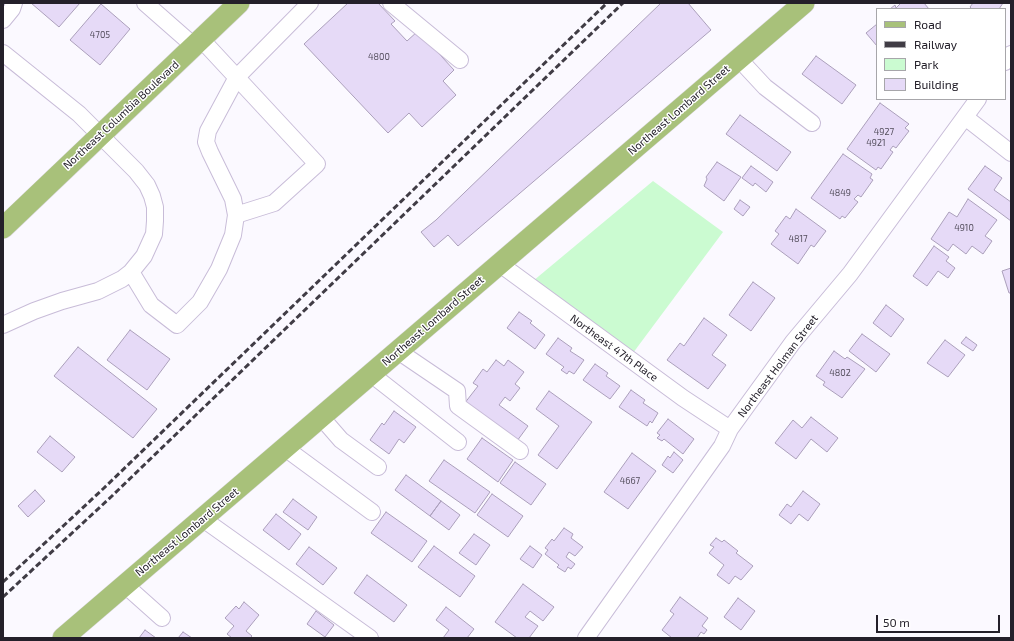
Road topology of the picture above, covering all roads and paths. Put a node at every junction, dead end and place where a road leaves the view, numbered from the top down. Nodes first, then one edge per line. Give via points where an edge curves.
1 (14, 3) edge
2 (145, 3) edge
3 (239, 3) edge
4 (310, 3) edge
5 (391, 3) edge
6 (804, 3) edge
7 (3, 20) edge
8 (198, 42) junction
9 (3, 53) edge
10 (739, 59) junction
11 (460, 60) dead end
12 (237, 78) junction
13 (977, 100) edge
14 (965, 116) junction
15 (812, 123) dead end
16 (100, 135) junction
17 (1011, 153) edge
18 (236, 215) junction
19 (3, 228) edge
20 (500, 264) junction
21 (131, 272) junction
22 (3, 325) edge
23 (398, 351) junction
24 (371, 374) junction
25 (321, 417) junction
26 (730, 429) junction
27 (458, 442) dead end
28 (285, 448) junction
29 (520, 451) dead end
30 (378, 467) dead end
31 (372, 512) dead end
32 (203, 519) junction
33 (125, 585) junction
34 (162, 618) dead end
35 (63, 638) edge
36 (370, 638) edge
37 (586, 638) edge

1 - 7 street
2 - 8 street
3 - 8 main road, Northeast Columbia Boulevard
4 - 12 street
5 - 11 street
6 - 10 main road, Northeast Lombard Street
8 - 12 street
8 - 16 main road, Northeast Columbia Boulevard
9 - 16 street via 79,114
10 - 15 street via 765,87
10 - 20 main road, Northeast Lombard Street
12 - 18 street via 208,131 206,142 233,199
12 - 18 street via 317,164 274,203
13 - 14 street, Northeast Holman Street
14 - 17 street
14 - 26 street, Northeast Holman Street via 850,274 793,342
16 - 19 main road, Northeast Columbia Boulevard
16 - 21 street via 143,178 155,207 154,234 144,256
18 - 21 street via 233,235 219,269 200,302 177,325 152,305
20 - 23 main road, Northeast Lombard Street
20 - 26 street, Northeast 47th Place via 683,398
21 - 22 street via 108,287 34,311
23 - 24 main road, Northeast Lombard Street
23 - 29 street via 457,391 458,406
24 - 25 main road, Northeast Lombard Street
24 - 27 street
25 - 28 main road, Northeast Lombard Street
25 - 30 street via 341,440
26 - 37 street, Northeast Holman Street via 722,446
28 - 31 street
28 - 32 main road, Northeast Lombard Street
32 - 33 main road, Northeast Lombard Street
32 - 36 street
33 - 34 street
33 - 35 main road, Northeast Lombard Street

